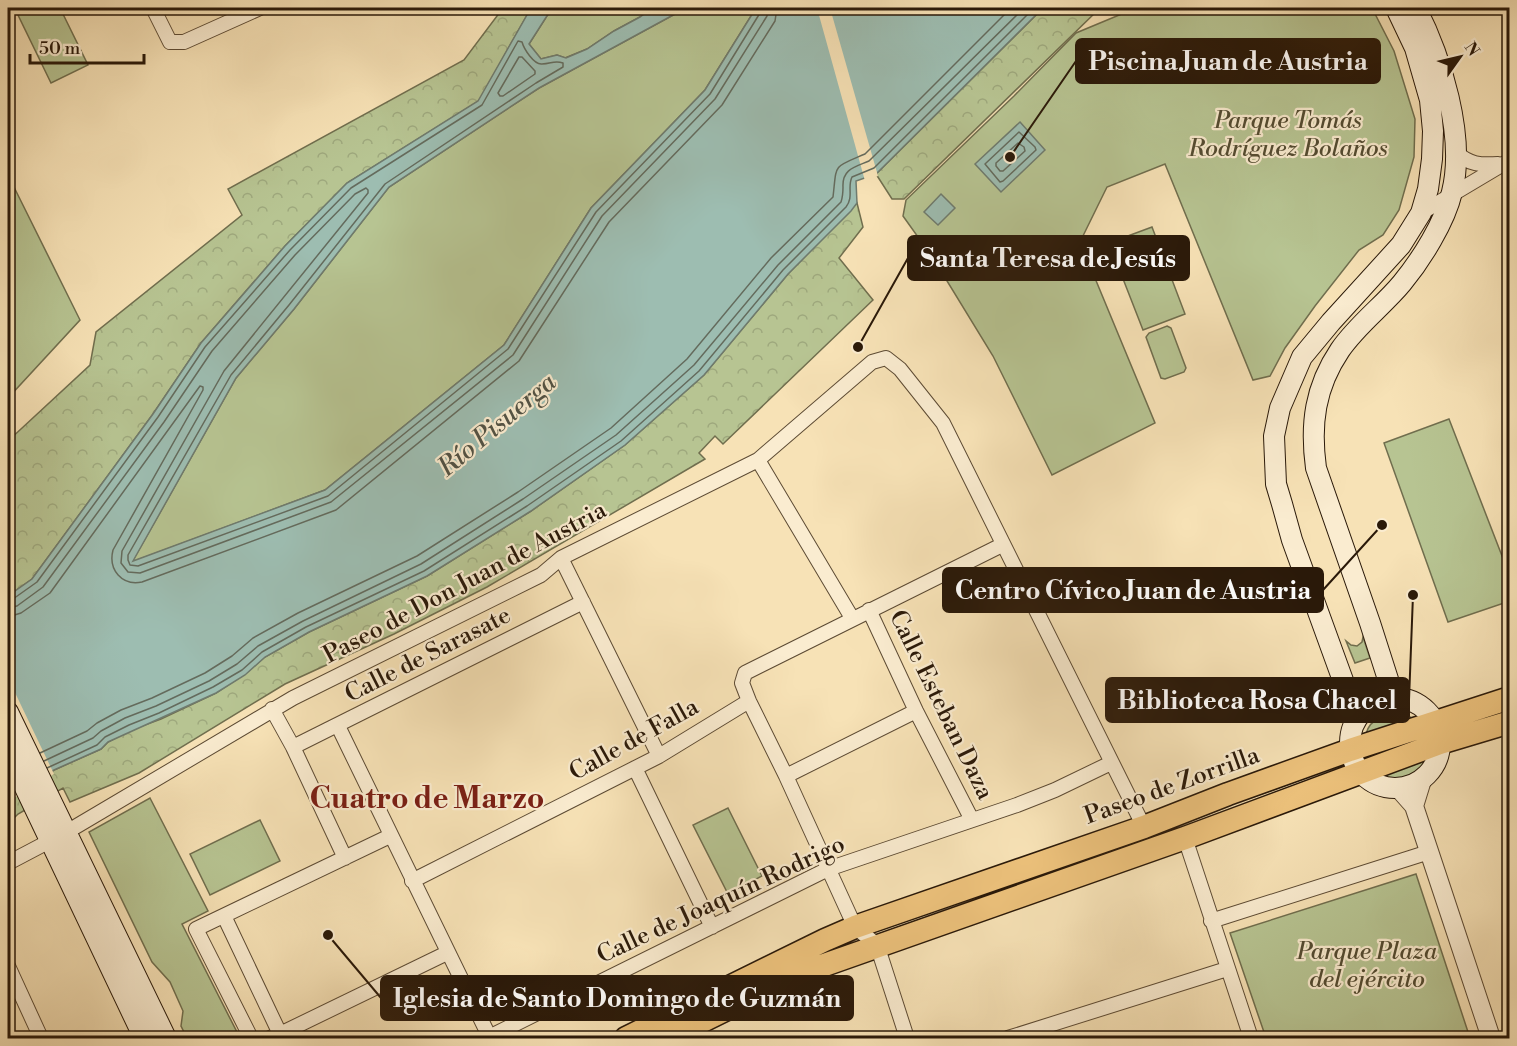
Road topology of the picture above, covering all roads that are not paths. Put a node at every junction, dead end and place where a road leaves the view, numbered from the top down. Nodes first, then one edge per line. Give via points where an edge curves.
1 (153, 8) edge
2 (260, 8) edge
3 (1396, 8) edge
4 (1416, 8) edge
5 (1456, 152) junction
6 (1505, 162) edge
7 (1452, 192) junction
8 (1421, 213) junction
9 (758, 460) junction
10 (1002, 545) junction
11 (561, 558) junction
12 (583, 602) junction
13 (869, 610) junction
14 (852, 618) junction
15 (1394, 698) junction
16 (1509, 698) edge
17 (749, 702) junction
18 (272, 709) junction
19 (916, 711) junction
20 (8, 712) edge
21 (1357, 719) junction
22 (1507, 724) edge
23 (338, 726) junction
24 (1438, 732) junction
25 (293, 747) junction
26 (1350, 750) junction
27 (8, 752) edge
28 (659, 756) junction
29 (1111, 763) junction
30 (635, 768) junction
31 (1361, 773) junction
32 (786, 776) junction
33 (1422, 780) junction
34 (1399, 789) junction
35 (1414, 806) junction
36 (44, 810) junction
37 (972, 820) junction
38 (1144, 827) junction
39 (390, 836) junction
40 (57, 837) junction
41 (1185, 838) junction
42 (1429, 852) junction
43 (345, 858) junction
44 (8, 863) edge
45 (828, 869) junction
46 (412, 881) junction
47 (224, 916) junction
48 (1212, 921) junction
49 (712, 927) junction
50 (855, 927) junction
51 (877, 945) junction
52 (447, 953) junction
53 (8, 966) edge
54 (1227, 969) junction
55 (275, 1036) edge
56 (41, 1038) edge
57 (144, 1038) edge
58 (166, 1038) edge
59 (251, 1038) edge
60 (490, 1038) edge
61 (626, 1038) edge
62 (669, 1038) edge
63 (907, 1038) edge
64 (1008, 1038) edge
65 (1251, 1038) edge
66 (1491, 1038) edge

1 - 2 street via 170,42 184,42
3 - 8 main road via 1415,48 1430,100 1432,159
4 - 5 main road via 1448,96
5 - 6 street via 1476,165
5 - 7 main road
6 - 7 street
7 - 8 street
7 - 15 main road via 1427,249 1403,282 1340,350 1317,396 1314,417 1316,468
8 - 21 main road via 1401,245 1302,357 1280,408 1274,435 1276,484 1289,531
9 - 10 street, Paseo de Don Juan de Austria via 872,362 886,358 900,369 943,423
9 - 11 street, Paseo de Don Juan de Austria
9 - 14 street
10 - 13 street
10 - 29 street
11 - 12 street
11 - 18 street, Paseo de Don Juan de Austria via 541,575
12 - 23 street, Calle de Sarasate
12 - 28 street
13 - 14 street
13 - 19 street, Calle Esteban Daza
14 - 17 street via 745,673 742,683
15 - 21 main road via 1376,702
15 - 24 main road via 1406,699 1427,711
16 - 24 main road, Paseo de Zorrilla
17 - 28 street, Calle de Falla
17 - 32 street
18 - 25 street
18 - 40 street, Paseo de Don Juan de Austria
19 - 32 street
19 - 37 street, Calle Esteban Daza
20 - 36 main road
21 - 26 main road
22 - 24 main road, Paseo de Zorrilla
23 - 25 street, Calle de Sarasate
23 - 39 street
24 - 26 main road, Paseo de Zorrilla
24 - 31 main road, Paseo de Zorrilla
24 - 33 main road via 1438,757
25 - 43 street
26 - 31 main road
26 - 38 main road, Paseo de Zorrilla
27 - 36 main road
28 - 30 street, Calle de Falla
29 - 37 street, Calle de Joaquín Rodrigo via 1055,790
29 - 38 street
30 - 46 street, Calle de Falla
30 - 49 street
31 - 34 main road via 1378,786
31 - 41 main road, Paseo de Zorrilla
32 - 45 street
33 - 34 main road
33 - 35 street
34 - 35 street
35 - 42 street
36 - 40 main road
37 - 45 street, Calle de Joaquín Rodrigo
38 - 50 main road, Paseo de Zorrilla
39 - 43 street
39 - 46 street
40 - 44 street, Paseo de Don Juan de Austria
40 - 57 main road
40 - 58 main road
41 - 48 street
41 - 51 main road, Paseo de Zorrilla
42 - 48 street
42 - 66 street
43 - 47 street
45 - 49 street, Calle de Joaquín Rodrigo
45 - 50 street
46 - 52 street
47 - 55 street
47 - 59 street via 196,928
48 - 54 street
49 - 60 street, Calle de Joaquín Rodrigo
50 - 51 street
50 - 61 main road, Paseo de Zorrilla
51 - 62 main road, Paseo de Zorrilla via 796,975
51 - 63 street
52 - 55 street
52 - 60 street
53 - 56 street
54 - 64 street
54 - 65 street

